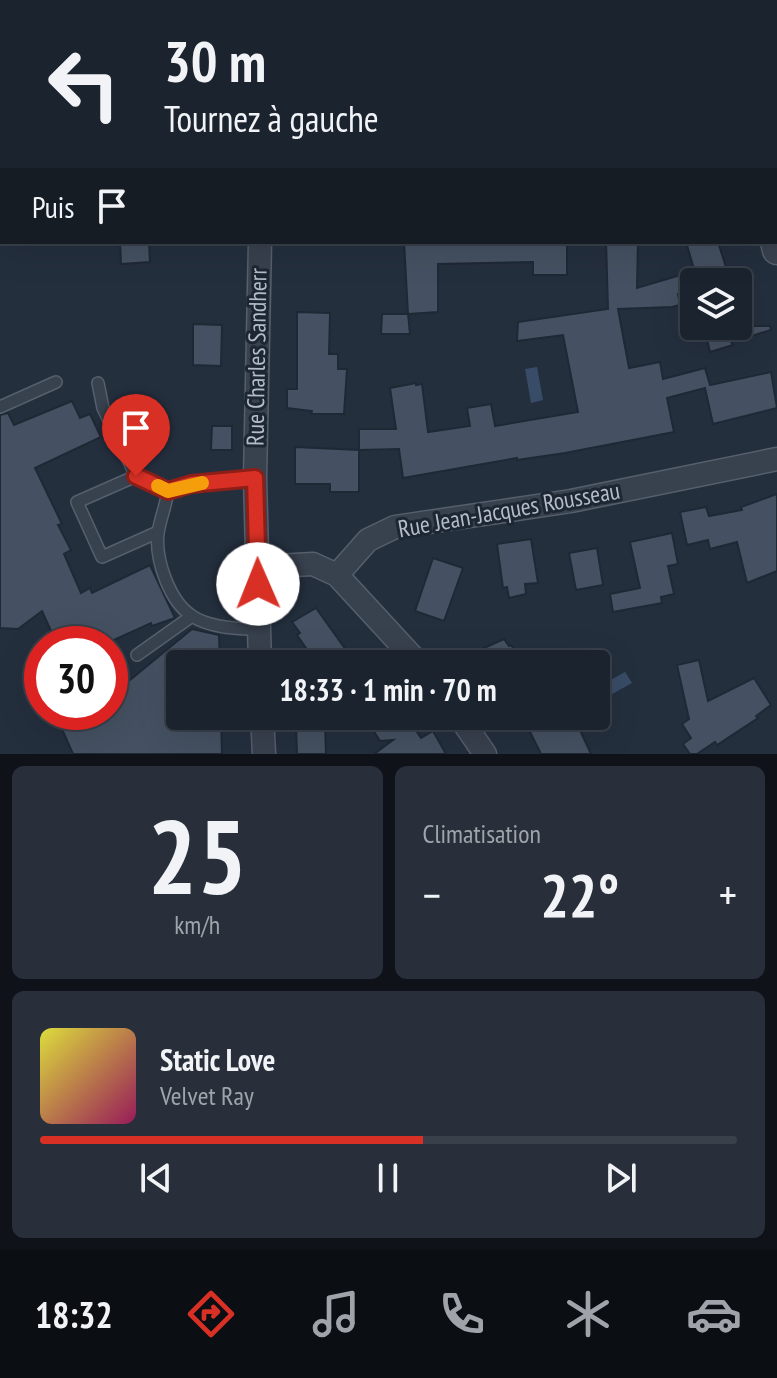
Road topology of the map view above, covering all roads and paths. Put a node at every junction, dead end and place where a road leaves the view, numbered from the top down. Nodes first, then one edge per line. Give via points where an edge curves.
1 (260, 244) edge
2 (56, 382) dead end
3 (98, 383) dead end
4 (0, 407) edge
5 (777, 459) edge
6 (136, 476) junction
7 (255, 478) junction
8 (168, 491) junction
9 (158, 532) junction
10 (258, 567) junction
11 (337, 575) junction
12 (192, 616) junction
13 (258, 629) junction
14 (259, 650) edge
15 (406, 650) edge
16 (137, 655) dead end
17 (263, 730) edge
18 (469, 730) edge
19 (264, 754) edge
20 (485, 754) edge

1 - 7 street, Rue Charles Sandherr
2 - 4 lane
3 - 6 lane via 103,408
5 - 11 street, Rue Jean-Jacques Rousseau via 571,501 395,527 368,540
6 - 8 lane
6 - 9 lane via 77,502 102,557
7 - 8 lane
7 - 10 street, Rue Charles Sandherr
8 - 9 lane
9 - 12 lane via 160,561 174,595
10 - 11 street via 313,564
10 - 13 street, Rue Charles Sandherr
11 - 15 street
12 - 13 lane
12 - 16 lane
13 - 14 street, Rue Charles Sandherr
17 - 19 street
18 - 20 street

